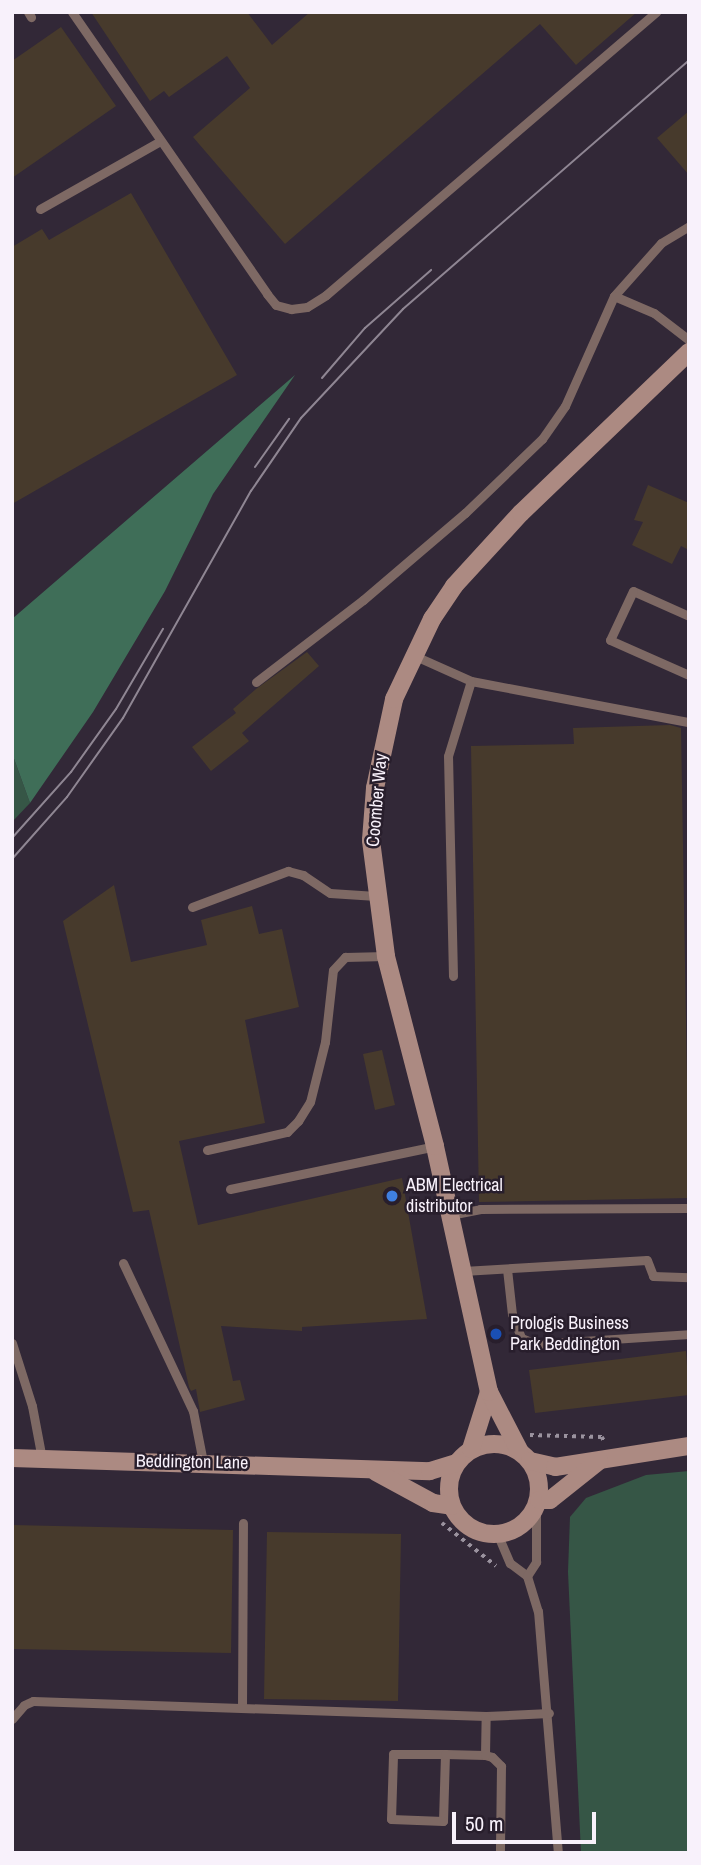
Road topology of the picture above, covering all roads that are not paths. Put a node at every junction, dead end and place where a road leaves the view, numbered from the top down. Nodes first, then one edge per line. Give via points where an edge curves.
1 (72, 12) edge
2 (656, 12) edge
3 (160, 141) junction
4 (40, 209) dead end
5 (689, 226) edge
6 (614, 296) junction
7 (689, 340) edge
8 (689, 352) edge
9 (689, 616) edge
10 (413, 656) junction
11 (689, 674) edge
12 (471, 681) junction
13 (256, 682) dead end
14 (689, 722) edge
15 (376, 896) junction
16 (192, 907) dead end
17 (386, 956) junction
18 (453, 976) dead end
19 (435, 1146) junction
20 (207, 1150) dead end
21 (230, 1189) dead end
22 (689, 1208) edge
23 (450, 1215) junction
24 (123, 1263) dead end
25 (507, 1269) junction
26 (463, 1271) junction
27 (689, 1277) edge
28 (689, 1334) edge
29 (12, 1343) edge
30 (489, 1392) junction
31 (689, 1446) edge
32 (471, 1449) junction
33 (525, 1455) junction
34 (606, 1457) junction
35 (12, 1458) edge
36 (42, 1459) junction
37 (203, 1462) junction
38 (457, 1463) junction
39 (370, 1470) junction
40 (538, 1504) junction
41 (452, 1506) junction
42 (243, 1523) dead end
43 (497, 1533) junction
44 (527, 1576) junction
45 (242, 1708) junction
46 (549, 1713) junction
47 (486, 1716) junction
48 (12, 1718) edge
49 (445, 1754) junction
50 (485, 1755) junction
51 (500, 1853) edge
52 (558, 1853) edge

1 - 3 lane
2 - 3 lane via 307,307 276,305
3 - 4 lane
5 - 6 lane via 660,243
6 - 7 lane via 654,313
6 - 13 lane via 565,406 542,439 373,592
8 - 10 street, Coomber Way via 479,555 432,619
9 - 11 lane via 633,591 610,640
10 - 12 lane
10 - 15 street, Coomber Way via 394,699 375,788 371,841
12 - 14 lane
12 - 18 lane via 448,756
15 - 16 lane via 330,893 288,871
15 - 17 street, Coomber Way
17 - 19 street, Coomber Way
17 - 20 lane via 345,957 333,970 325,1042 310,1102 298,1121 287,1132
19 - 21 lane
19 - 23 street, Coomber Way
22 - 23 lane via 480,1209
23 - 26 street, Coomber Way
24 - 37 lane via 193,1411
25 - 26 lane
25 - 27 lane via 647,1260 653,1276
25 - 28 lane via 512,1314 521,1338 536,1344
26 - 30 street, Coomber Way
29 - 36 lane via 32,1406
30 - 32 street, Coomber Way
30 - 33 street, Coomber Way
31 - 34 street
32 - 33 street via 499,1443
32 - 38 street
33 - 34 street via 555,1467
33 - 40 street via 540,1484
34 - 40 street via 550,1500
35 - 36 street, Beddington Lane
36 - 37 street, Beddington Lane
37 - 39 street, Beddington Lane
38 - 39 street, Beddington Lane via 430,1471
38 - 41 street via 448,1485
39 - 41 street, Beddington Lane via 433,1503
40 - 43 street via 523,1525
40 - 44 lane via 536,1562
41 - 43 street, Beddington Lane via 471,1528
42 - 45 lane
43 - 44 lane via 510,1563
44 - 46 lane via 544,1648
45 - 47 lane
45 - 48 lane via 33,1702 24,1704
46 - 47 lane
46 - 52 lane
47 - 50 lane
49 - 49 lane via 393,1754 391,1819 443,1821
49 - 50 lane
50 - 51 lane via 501,1766

